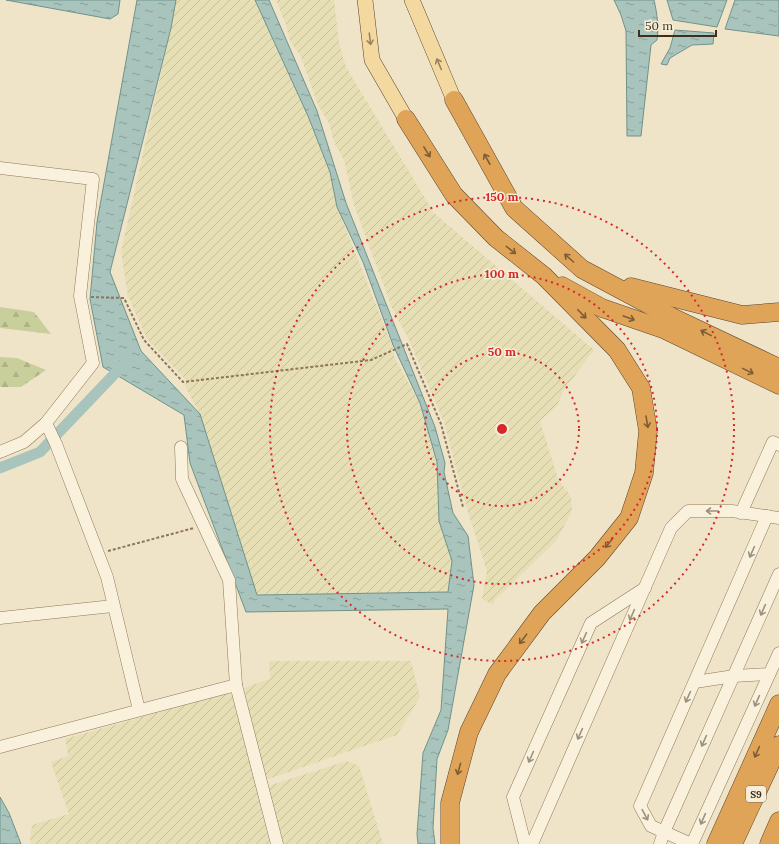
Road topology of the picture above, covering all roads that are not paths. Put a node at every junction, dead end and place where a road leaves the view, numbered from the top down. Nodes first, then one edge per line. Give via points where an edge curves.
1 (365, 0) edge
2 (412, 0) edge
3 (454, 100) joint
4 (406, 119) joint
5 (0, 168) edge
6 (544, 276) junction
7 (601, 279) junction
8 (779, 312) edge
9 (779, 368) edge
10 (779, 385) edge
11 (46, 423) junction
12 (779, 445) edge
13 (181, 447) dead end
14 (0, 452) edge
15 (741, 513) junction
16 (773, 517) edge
17 (779, 574) edge
18 (644, 588) junction
19 (113, 606) junction
20 (0, 618) edge
21 (779, 653) edge
22 (769, 674) junction
23 (734, 676) junction
24 (695, 682) junction
25 (236, 685) junction
26 (779, 704) edge
27 (139, 710) junction
28 (779, 744) edge
29 (0, 747) edge
30 (779, 821) edge
31 (664, 832) junction
32 (277, 844) edge
33 (450, 844) edge
34 (525, 844) edge
35 (532, 844) edge
36 (660, 844) edge
37 (691, 844) edge
38 (716, 844) edge
39 (733, 844) edge
40 (769, 844) edge

1 -> 4 main road via 372,60
3 -> 2 main road
7 -> 3 highway via 582,269 514,208
4 -> 6 highway via 454,195 496,238
5 - 11 street via 93,179 80,296 93,363
6 -> 10 highway via 602,308 663,330
6 -> 33 highway via 617,350 641,388 648,431 644,473 629,518 597,558 538,619 496,674 469,732 450,803
7 - 8 highway via 742,316
9 -> 7 highway via 672,317
11 - 14 street via 24,442
11 - 19 street via 107,577
12 - 15 street via 773,442
13 - 25 street via 182,479 229,580
15 - 16 street
15 -> 18 street via 688,511 671,528
16 -> 24 street
17 -> 23 street
18 -> 34 street via 591,623 513,797
18 -> 35 street
19 - 20 street
19 - 27 street
21 - 22 street
22 - 23 street
22 -> 37 street
23 - 24 street
23 -> 31 street
24 -> 31 street via 640,806 651,826
25 - 27 street
25 - 32 street
26 -> 38 highway
27 - 29 street
28 - 39 highway, S9
30 - 40 highway
31 - 36 street
31 - 37 street

